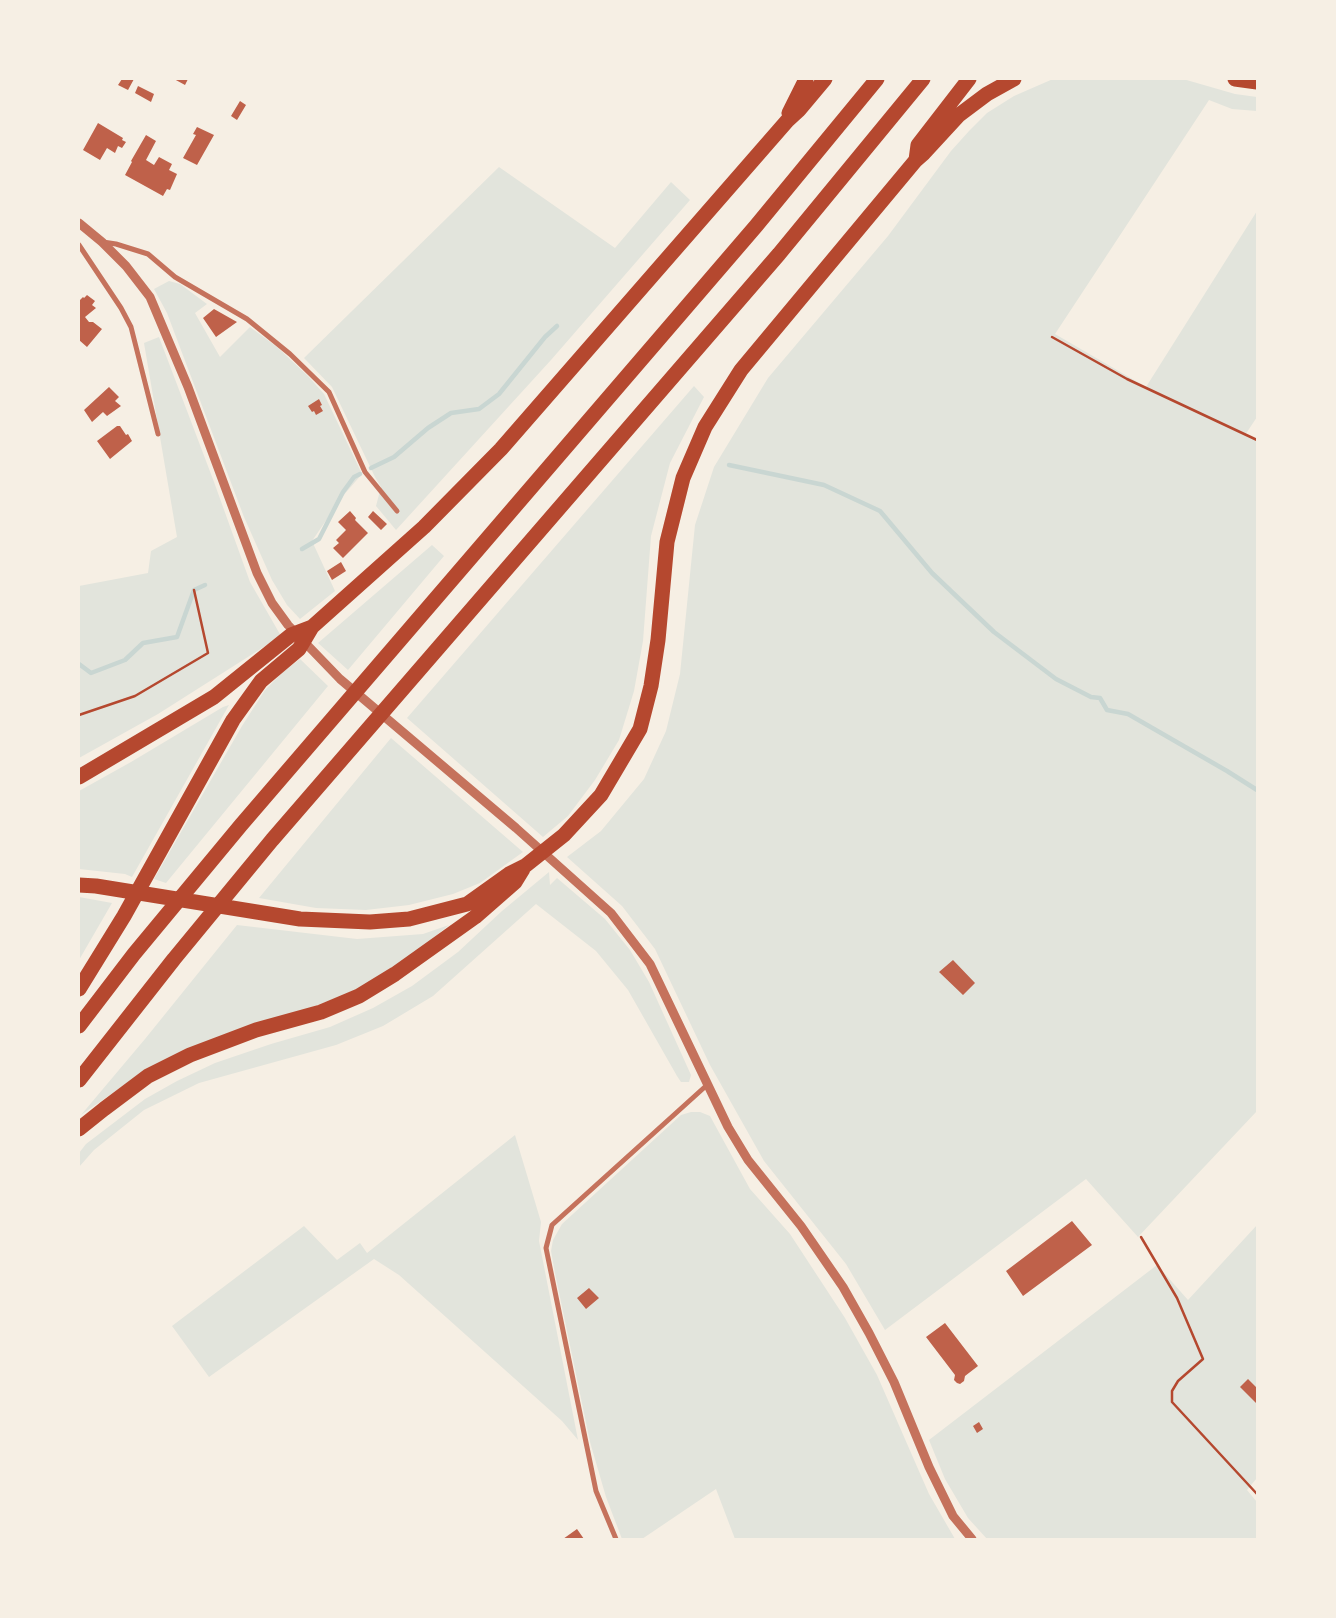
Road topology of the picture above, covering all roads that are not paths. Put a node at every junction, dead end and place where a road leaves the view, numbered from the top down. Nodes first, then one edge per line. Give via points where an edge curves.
1 (806, 79) edge
2 (825, 79) edge
3 (877, 79) edge
4 (923, 79) edge
5 (969, 79) edge
6 (1014, 79) edge
7 (1235, 79) edge
8 (1257, 82) edge
9 (787, 121) junction
10 (916, 160) junction
11 (79, 223) edge
12 (102, 242) junction
13 (79, 245) edge
14 (158, 434) dead end
15 (397, 511) dead end
16 (312, 627) junction
17 (79, 777) edge
18 (526, 866) junction
19 (79, 885) edge
20 (79, 989) edge
21 (79, 1026) edge
22 (79, 1080) edge
23 (707, 1085) junction
24 (79, 1129) edge
25 (616, 1539) edge
26 (972, 1539) edge

1 - 9 highway
2 - 9 highway
3 - 21 highway via 750,234 241,825
4 - 22 highway via 779,254 272,840
5 - 10 highway via 918,145
6 - 10 highway via 959,115
7 - 8 highway
9 - 16 highway via 501,449 424,527
10 - 18 highway via 741,370 705,427 683,478 667,542 658,640 640,729 601,795 564,836
11 - 12 street
12 - 15 street via 148,254 175,277 247,319 290,354 329,392 365,472
12 - 23 street via 150,297 188,387 257,573 272,603 309,649 340,679 611,913 650,964
13 - 14 street via 131,327
16 - 17 highway via 291,635 214,697
16 - 20 highway via 299,648 261,681 233,720 124,916
18 - 19 highway via 467,904 409,919 370,922 300,919
18 - 24 highway via 515,882 475,917 359,996 190,1056 148,1076
23 - 25 street via 552,1225 546,1248 596,1491
23 - 26 street via 748,1160 801,1226 843,1287 894,1382 953,1516

